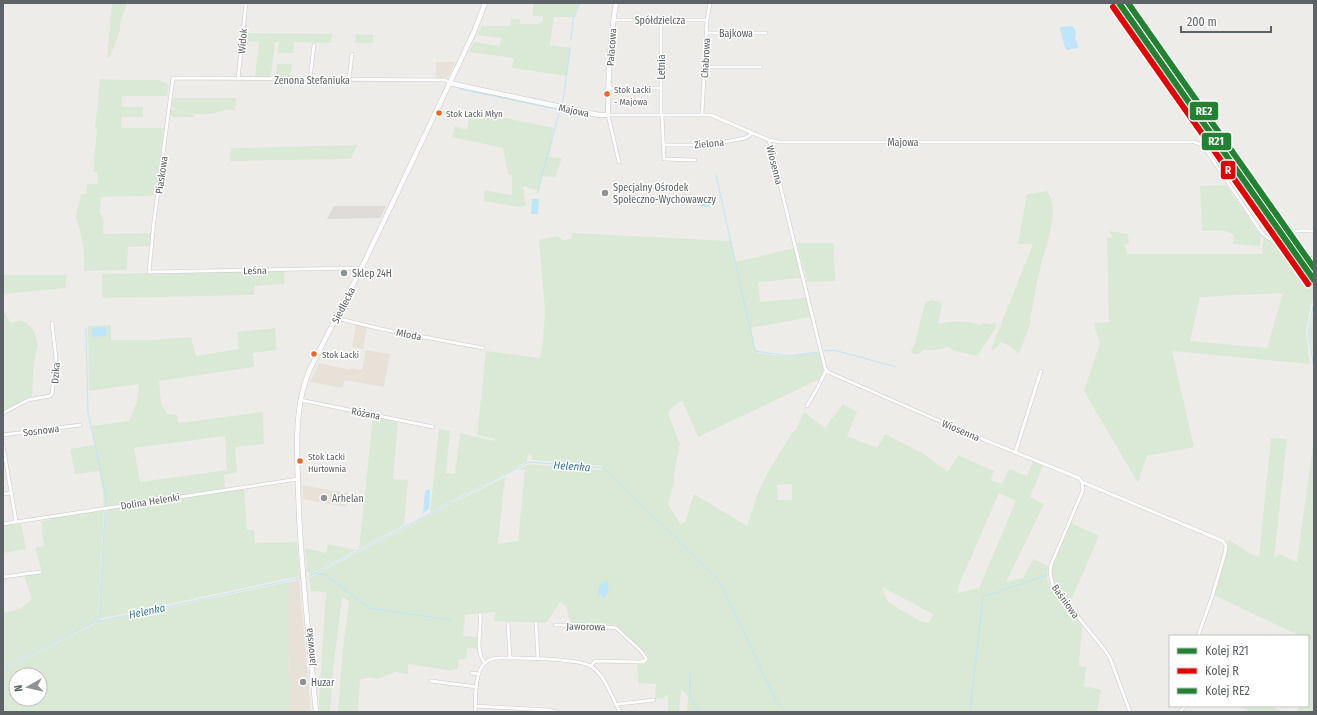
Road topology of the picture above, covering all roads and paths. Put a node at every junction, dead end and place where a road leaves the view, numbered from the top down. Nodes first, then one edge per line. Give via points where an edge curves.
1 (246, 3) edge
2 (485, 3) edge
3 (616, 3) edge
4 (710, 3) edge
5 (613, 20) junction
6 (661, 20) junction
7 (707, 20) junction
8 (706, 33) junction
9 (766, 33) dead end
10 (314, 45) dead end
11 (352, 54) dead end
12 (704, 67) junction
13 (761, 68) dead end
14 (174, 78) joint
15 (238, 79) junction
16 (310, 80) junction
17 (349, 80) junction
18 (450, 83) junction
19 (608, 88) junction
20 (661, 88) junction
21 (702, 114) junction
22 (608, 115) junction
23 (662, 115) junction
24 (750, 132) junction
25 (769, 140) junction
26 (663, 145) junction
27 (695, 160) dead end
28 (620, 162) dead end
29 (1314, 231) edge
30 (360, 269) junction
31 (149, 272) joint
32 (336, 318) junction
33 (52, 323) dead end
34 (482, 348) dead end
35 (826, 370) junction
36 (1041, 371) dead end
37 (300, 400) junction
38 (807, 406) dead end
39 (3, 414) edge
40 (80, 425) dead end
41 (433, 427) dead end
42 (3, 435) edge
43 (3, 446) edge
44 (1015, 452) junction
45 (5, 469) edge
46 (298, 480) junction
47 (1082, 482) junction
48 (11, 493) junction
49 (3, 494) edge
50 (16, 522) junction
51 (3, 524) edge
52 (40, 572) dead end
53 (3, 577) edge
54 (304, 581) joint
55 (480, 614) dead end
56 (536, 623) dead end
57 (508, 624) dead end
58 (555, 625) dead end
59 (1198, 635) edge
60 (510, 658) junction
61 (538, 660) junction
62 (485, 663) junction
63 (591, 666) junction
64 (472, 673) dead end
65 (479, 674) junction
66 (431, 681) dead end
67 (477, 688) junction
68 (654, 700) dead end
69 (616, 705) junction
70 (475, 706) junction
71 (316, 712) edge
72 (475, 712) edge
73 (557, 712) edge
74 (620, 712) edge
75 (1130, 712) edge

1 - 15 street, Widok
2 - 18 main road, Siedlecka
3 - 5 main road, Pałacowa
4 - 7 street, Chabrowa
5 - 6 street, Spółdzielcza
5 - 19 main road, Pałacowa
6 - 7 street, Spółdzielcza
6 - 20 street, Letnia
7 - 8 street, Chabrowa
8 - 9 street, Bajkowa
8 - 12 street, Chabrowa
10 - 16 street
11 - 17 street
12 - 13 street
12 - 21 street, Chabrowa
14 - 15 street, Zenona Stefaniuka
14 - 31 street, Piaskowa
15 - 16 street, Zenona Stefaniuka
16 - 17 street, Zenona Stefaniuka
17 - 18 street, Zenona Stefaniuka via 445,80
18 - 22 main road, Majowa
18 - 30 main road, Siedlecka
19 - 20 street
19 - 22 main road, Pałacowa
20 - 23 street, Letnia
21 - 23 street, Majowa
21 - 24 street, Majowa via 722,118
22 - 23 street, Majowa
22 - 28 street, Pałacowa
23 - 26 street, Letnia
24 - 25 street, Majowa
24 - 26 street, Zielona via 745,138 709,145
25 - 29 street, Majowa via 1194,142 1206,150 1267,238 1276,240 1289,233
25 - 35 street, Wiosenna
26 - 27 street, Letnia via 664,159
30 - 31 street, Leśna
30 - 32 main road, Siedlecka
32 - 34 street, Młoda
32 - 37 main road, Siedlecka via 308,374
33 - 39 street, Dzika via 56,359 52,394 28,400
35 - 38 street
35 - 44 street, Wiosenna
36 - 44 street
37 - 41 street, Różana
37 - 46 main road, Siedlecka
40 - 42 street, Sosnowa
43 - 45 street
44 - 47 street, Wiosenna via 1078,478
45 - 48 street
46 - 50 street, Dolina Helenki
46 - 54 main road, Siedlecka
47 - 59 street, Wiosenna via 1225,543 1225,553
47 - 75 street, Baśniowa via 1083,490 1051,566 1051,581 1110,658
48 - 49 street
48 - 50 street
50 - 51 street, Dolina Helenki
52 - 53 street
54 - 71 main road, Janowska
55 - 62 street via 480,655
56 - 61 street
57 - 60 street
58 - 63 street, Jaworowa via 616,628 646,658 641,662 595,661
60 - 61 street
60 - 62 street via 493,659
61 - 63 street via 576,661
62 - 65 street
63 - 69 street via 601,677
64 - 65 street
65 - 67 street
66 - 67 street
67 - 70 street
68 - 69 street
69 - 74 street
70 - 72 street
70 - 73 street

